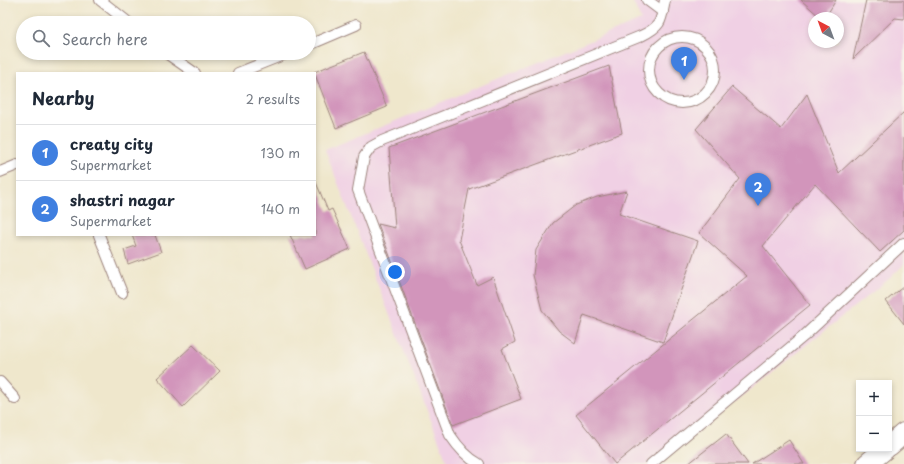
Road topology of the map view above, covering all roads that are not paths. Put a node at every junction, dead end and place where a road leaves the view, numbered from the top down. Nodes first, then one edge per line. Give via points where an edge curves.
1 (100, 0) edge
2 (647, 0) edge
3 (665, 0) edge
4 (663, 12) junction
5 (120, 16) edge
6 (356, 25) dead end
7 (648, 33) junction
8 (316, 42) edge
9 (658, 47) junction
10 (176, 60) edge
11 (270, 60) edge
12 (194, 72) edge
13 (240, 72) edge
14 (16, 165) edge
15 (0, 172) edge
16 (99, 236) edge
17 (904, 243) edge
18 (122, 293) dead end
19 (0, 382) edge
20 (15, 399) dead end
21 (904, 433) edge
22 (892, 443) edge
23 (881, 452) edge
24 (479, 464) edge
25 (651, 464) edge
26 (867, 464) edge

1 - 5 lane
2 - 4 lane
3 - 4 lane
4 - 7 lane via 660,22
6 - 8 lane
7 - 9 lane
7 - 24 lane via 382,141 371,147 364,157 358,190 366,212 450,435 470,460
9 - 9 lane via 666,40 677,37 697,40 712,56 714,77 710,87 693,101 671,101 662,96 654,88 649,66
10 - 12 lane
11 - 13 lane
14 - 15 lane
16 - 18 lane
17 - 25 lane via 804,336
19 - 20 lane
21 - 22 street
23 - 26 street

